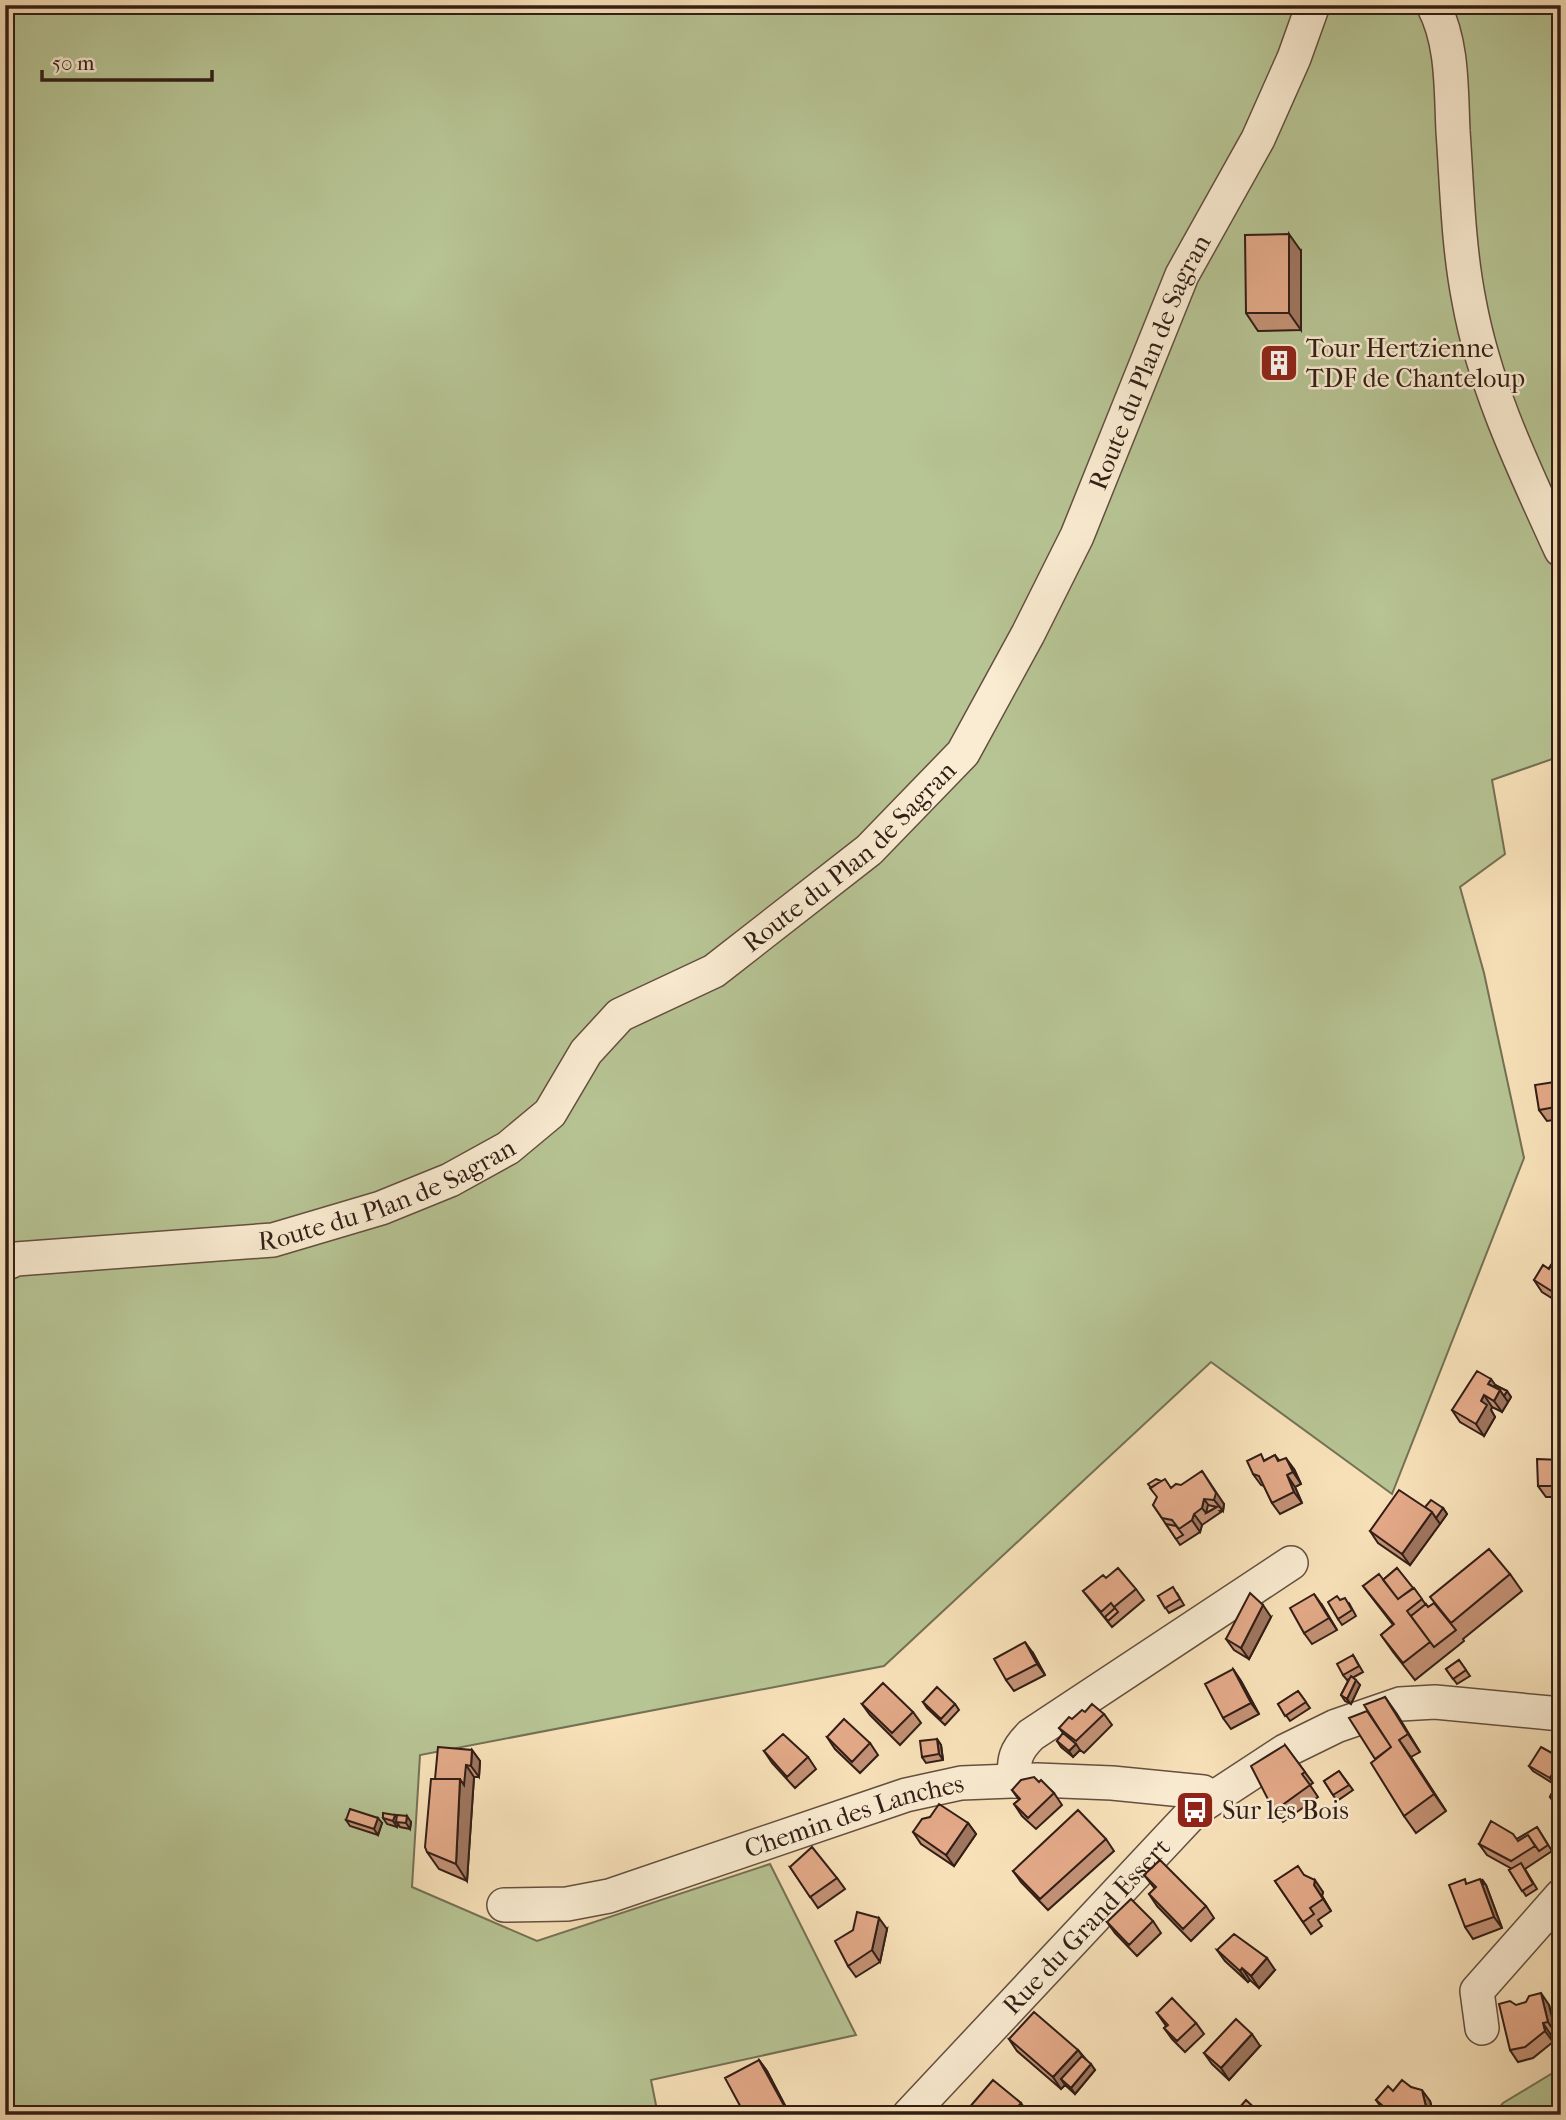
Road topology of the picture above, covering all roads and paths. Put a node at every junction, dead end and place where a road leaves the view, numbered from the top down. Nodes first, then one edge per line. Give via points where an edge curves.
1 (1313, 5) edge
2 (1433, 5) edge
3 (1561, 550) edge
4 (5, 1264) edge
5 (1291, 1563) dead end
6 (1561, 1714) edge
7 (1015, 1781) junction
8 (1211, 1797) junction
9 (1561, 1896) edge
10 (504, 1905) dead end
11 (1482, 2028) dead end
12 (909, 2115) edge

1 - 4 street, Route du Plan de Sagran via 1258,139 1182,275 1077,536 1028,634 963,752 869,850 714,971 620,1015 586,1052 550,1114 508,1148 450,1180 381,1208 273,1240 158,1246 16,1259
2 - 3 street via 1450,69 1468,300 1489,385
5 - 7 street via 1031,1735 1013,1760
6 - 8 street, Rue du Grand Essert via 1400,1704 1285,1751
7 - 8 street, Chemin des Lanches via 1112,1783 1203,1792
7 - 10 street, Chemin des Lanches via 961,1783 906,1795 610,1896 567,1904
8 - 12 street, Rue du Grand Essert
9 - 11 street via 1477,1991

